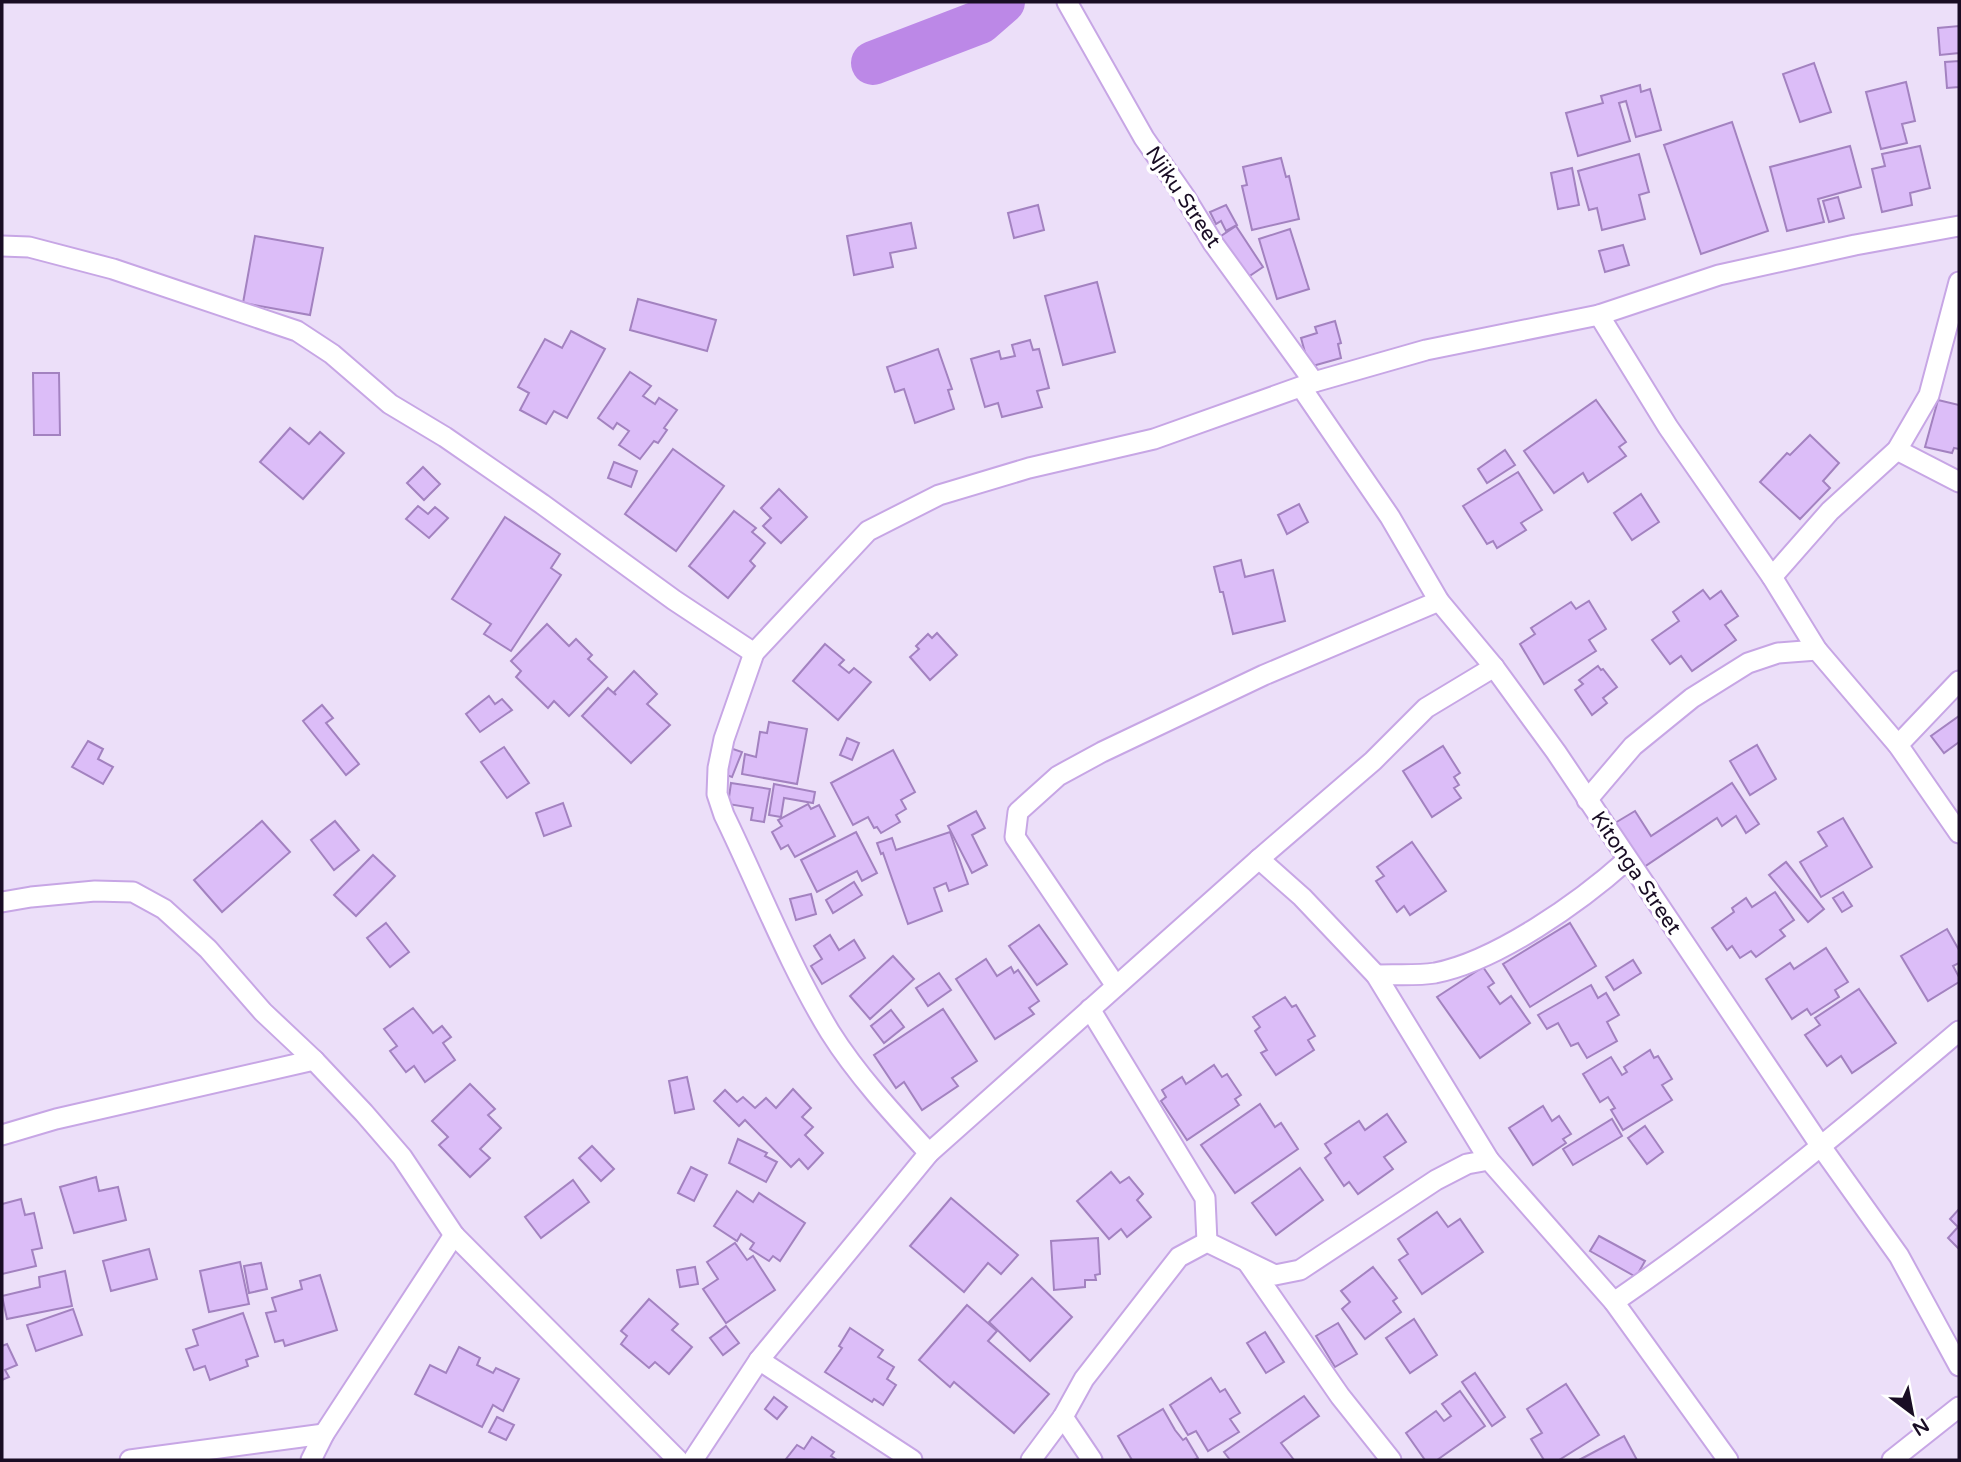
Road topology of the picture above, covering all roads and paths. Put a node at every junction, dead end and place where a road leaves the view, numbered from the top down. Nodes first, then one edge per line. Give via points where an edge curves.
1 (1067, 2) edge
2 (1959, 226) edge
3 (2, 246) edge
4 (1959, 282) edge
5 (1599, 315) junction
6 (1307, 385) junction
7 (1898, 450) junction
8 (1959, 482) edge
9 (1772, 577) junction
10 (1439, 601) junction
11 (1817, 650) junction
12 (754, 653) junction
13 (1494, 667) junction
14 (1959, 681) edge
15 (1898, 745) junction
16 (1587, 800) junction
17 (1959, 833) edge
18 (1259, 859) junction
19 (1627, 860) junction
20 (2, 902) edge
21 (1376, 975) junction
22 (1116, 986) junction
23 (1090, 1009) junction
24 (1959, 1031) edge
25 (314, 1060) junction
26 (2, 1135) edge
27 (1822, 1148) junction
28 (929, 1153) junction
29 (1489, 1160) junction
30 (454, 1235) junction
31 (1207, 1242) junction
32 (1247, 1262) junction
33 (1614, 1302) junction
34 (759, 1360) junction
35 (1959, 1366) edge
36 (1959, 1407) edge
37 (1063, 1417) junction
38 (324, 1434) junction
39 (130, 1460) edge
40 (311, 1460) edge
41 (678, 1460) edge
42 (693, 1460) edge
43 (912, 1460) edge
44 (1031, 1460) edge
45 (1091, 1460) edge
46 (1391, 1460) edge
47 (1728, 1460) edge
48 (1892, 1460) edge

1 - 6 street, Njiku Street via 1144,138
2 - 5 street via 1718,275
3 - 12 street via 29,247 113,269 297,331 332,354 390,404 456,444
4 - 7 street via 1929,395
5 - 6 street via 1426,350
5 - 9 street via 1668,427
6 - 10 street, Kitonga Street
6 - 12 street via 1154,439 939,495 868,531
7 - 8 street
7 - 9 street via 1830,512
9 - 11 street
10 - 13 street, Kitonga Street
10 - 22 street via 1264,675 1102,752 1058,776 1018,811 1016,837
11 - 15 street
11 - 16 street via 1778,653 1748,663 1692,698 1633,746
12 - 28 street via 718,768 717,794 724,815 831,1033
13 - 16 street, Kitonga Street
13 - 18 street via 1426,708 1373,761
14 - 15 street
15 - 17 street
16 - 19 street, Kitonga Street
18 - 21 street
18 - 22 street
19 - 21 street via 1599,885 1495,952 1435,973
19 - 27 street, Kitonga Street
20 - 25 street via 95,891 133,892 164,909 208,949 263,1012
21 - 29 street
22 - 23 street
23 - 28 street
23 - 31 street via 1205,1198
24 - 27 street
25 - 26 street via 69,1115
25 - 30 street via 402,1157
27 - 33 street
27 - 35 street, Kitonga Street via 1899,1256
28 - 34 street
29 - 32 street via 1467,1164 1436,1180 1300,1270 1275,1275
29 - 33 street
30 - 38 street
30 - 41 street
31 - 32 street
31 - 37 street via 1179,1257 1084,1379
32 - 46 street via 1340,1396
33 - 47 street
34 - 42 street
34 - 43 street
36 - 48 street
37 - 44 street
37 - 45 street
38 - 39 street
38 - 40 street

